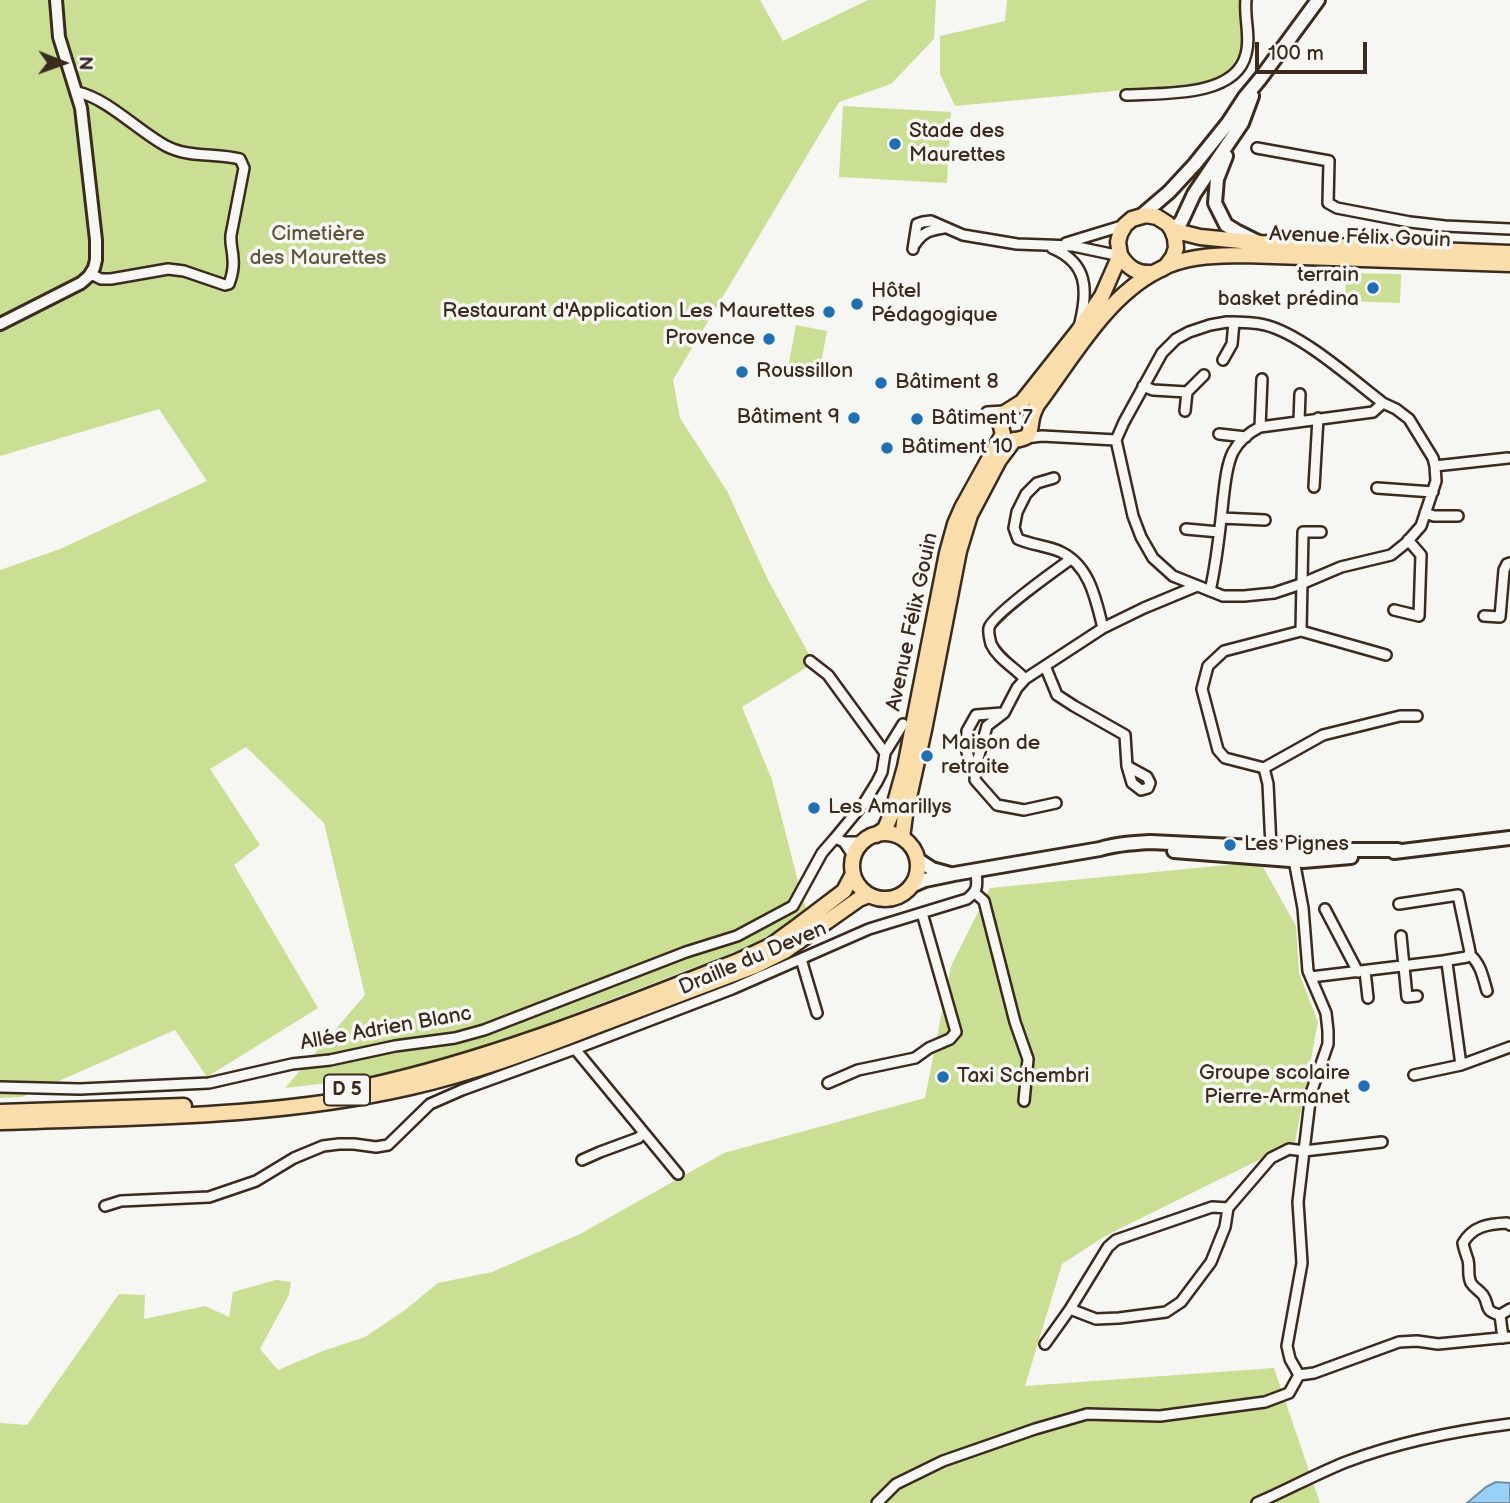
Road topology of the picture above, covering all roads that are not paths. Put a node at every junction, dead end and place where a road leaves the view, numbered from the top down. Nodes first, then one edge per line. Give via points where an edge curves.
1 (56, 0) edge
2 (1246, 0) edge
3 (1318, 0) edge
4 (1260, 79) junction
5 (77, 92) junction
6 (1126, 95) dead end
7 (1232, 139) junction
8 (1257, 148) dead end
9 (1141, 216) junction
10 (1125, 225) junction
11 (946, 227) dead end
12 (1510, 229) edge
13 (1172, 230) junction
14 (1261, 243) junction
15 (1047, 246) junction
16 (1120, 253) junction
17 (1510, 253) edge
18 (1510, 264) edge
19 (1167, 265) junction
20 (1152, 273) junction
21 (91, 274) junction
22 (1234, 322) junction
23 (0, 324) edge
24 (1079, 330) junction
25 (1223, 360) dead end
26 (1204, 375) dead end
27 (1262, 379) dead end
28 (1143, 386) junction
29 (1187, 391) junction
30 (1300, 394) dead end
31 (1383, 403) junction
32 (1185, 411) dead end
33 (1318, 418) junction
34 (1299, 421) junction
35 (1018, 426) junction
36 (1260, 427) junction
37 (1219, 434) dead end
38 (1246, 437) junction
39 (1116, 440) junction
40 (1509, 457) edge
41 (1435, 467) junction
42 (1054, 478) dead end
43 (1314, 487) dead end
44 (1377, 488) dead end
45 (1433, 492) junction
46 (1425, 513) junction
47 (1458, 516) dead end
48 (1221, 518) junction
49 (1265, 520) dead end
50 (1186, 529) dead end
51 (1219, 532) junction
52 (1321, 532) dead end
53 (1408, 540) junction
54 (1071, 559) junction
55 (1510, 563) edge
56 (1301, 584) junction
57 (1197, 586) junction
58 (1210, 591) junction
59 (1394, 610) dead end
60 (1484, 616) dead end
61 (1103, 628) junction
62 (1301, 631) junction
63 (1386, 655) dead end
64 (810, 661) dead end
65 (1045, 666) junction
66 (1025, 679) junction
67 (1004, 713) junction
68 (1417, 716) dead end
69 (903, 724) dead end
70 (885, 753) junction
71 (1128, 766) dead end
72 (1264, 768) junction
73 (975, 775) junction
74 (1056, 803) dead end
75 (869, 838) junction
76 (902, 838) junction
77 (1510, 838) edge
78 (840, 840) junction
79 (1270, 851) junction
80 (854, 857) junction
81 (1300, 857) junction
82 (917, 859) junction
83 (976, 871) junction
84 (853, 874) junction
85 (954, 874) junction
86 (911, 886) junction
87 (975, 893) junction
88 (869, 895) junction
89 (1399, 904) dead end
90 (1325, 909) dead end
91 (922, 913) junction
92 (1401, 936) dead end
93 (1470, 955) junction
94 (801, 959) junction
95 (1444, 961) junction
96 (1403, 966) junction
97 (1362, 971) junction
98 (1311, 977) junction
99 (1487, 991) dead end
100 (1417, 996) dead end
101 (1368, 998) dead end
102 (817, 1013) dead end
103 (1510, 1047) edge
104 (575, 1049) junction
105 (1461, 1065) junction
106 (1414, 1075) dead end
107 (828, 1083) dead end
108 (0, 1087) edge
109 (1024, 1101) dead end
110 (0, 1112) edge
111 (0, 1122) edge
112 (643, 1134) junction
113 (1382, 1142) dead end
114 (1304, 1151) junction
115 (582, 1160) dead end
116 (678, 1174) dead end
117 (104, 1206) dead end
118 (1228, 1208) junction
119 (1510, 1225) edge
120 (1070, 1309) junction
121 (1510, 1309) edge
122 (1500, 1315) junction
123 (1507, 1338) edge
124 (1045, 1344) dead end
125 (1299, 1375) junction
126 (1510, 1424) edge
127 (877, 1503) edge
128 (1257, 1503) edge

1 - 5 street via 59,37
2 - 6 street via 1246,55 1238,72 1221,84 1193,90
3 - 4 main road
4 - 7 main road
4 - 9 main road via 1195,164
5 - 21 street via 96,240
5 - 21 street via 165,146 181,153 240,159 244,168 230,235 233,268 229,284 184,271 111,279
7 - 13 main road
7 - 14 main road via 1217,179 1215,203 1226,225
8 - 12 street via 1329,161 1328,203 1337,208 1410,222
9 - 10 main road
9 - 13 main road, Avenue Félix Gouin via 1157,217
10 - 15 street
10 - 16 main road, Avenue Félix Gouin via 1118,242
11 - 15 street via 963,235
13 - 14 main road, Avenue Félix Gouin
13 - 19 main road via 1176,248
14 - 17 main road, Avenue Félix Gouin
15 - 16 street
15 - 24 street via 1074,262 1084,282
16 - 20 main road via 1132,269
16 - 24 main road, Avenue Félix Gouin via 1102,296
18 - 19 main road, Avenue Félix Gouin via 1211,255
19 - 20 main road, Avenue Félix Gouin
20 - 35 main road, Avenue Félix Gouin via 1108,308
21 - 23 street via 71,289
22 - 25 street via 1232,344
22 - 28 street via 1210,325 1176,339
22 - 31 street via 1281,331
24 - 35 main road, Avenue Félix Gouin via 1022,402
26 - 29 street
27 - 36 street
28 - 29 street
28 - 39 street
29 - 32 street
30 - 34 street
31 - 33 street via 1373,412
31 - 41 street via 1409,419
33 - 34 street
33 - 43 street
34 - 36 street
35 - 39 street
35 - 75 main road, Avenue Félix Gouin via 979,476 956,524 893,810 885,829
35 - 76 main road, Avenue Félix Gouin via 970,515 959,551
36 - 38 street
37 - 38 street
38 - 48 street via 1232,453
39 - 57 street via 1141,537 1153,558 1173,576
40 - 41 street
41 - 45 street
42 - 54 street via 1037,483 1026,494 1014,528 1018,540
44 - 45 street
45 - 46 street
46 - 47 street
46 - 53 street via 1421,526
48 - 49 street
48 - 51 street
50 - 51 street
51 - 58 street
52 - 56 street via 1303,532
53 - 56 street via 1391,555 1341,567
53 - 59 street via 1421,555 1419,616
54 - 61 street via 1095,594
54 - 66 street via 1023,594 988,629 1002,659
55 - 60 street via 1504,570 1500,617
56 - 58 street via 1244,596
56 - 62 street
57 - 58 street
57 - 61 street
61 - 65 street
62 - 63 street
62 - 72 street via 1224,651 1208,666 1202,689 1218,750 1225,758
64 - 70 street via 828,675
65 - 66 street
65 - 71 street via 1057,695 1125,735
66 - 67 street
67 - 73 street via 987,726
67 - 73 street via 976,715 967,731 967,752
68 - 72 street via 1323,735
69 - 70 street, Allée Adrien Blanc
70 - 78 street, Allée Adrien Blanc via 877,782
72 - 79 street
73 - 74 street via 997,805 1024,810
75 - 76 main road via 889,834
75 - 78 street
75 - 80 main road
76 - 82 main road
77 - 81 main road via 1359,857
78 - 80 street
78 - 108 street, Allée Adrien Blanc via 822,853 793,906 737,936 484,1030 209,1083 80,1089
79 - 81 main road
79 - 83 main road via 1150,842
80 - 84 main road
81 - 98 street
82 - 85 main road via 932,869
82 - 86 main road
83 - 85 main road
83 - 87 street
84 - 88 main road
84 - 110 main road, D 5 via 844,891 772,945 558,1030 455,1065 365,1087 284,1100
85 - 86 main road
86 - 88 main road via 892,898
87 - 91 street, Draille du Deven
87 - 109 street via 984,901 1028,1059
88 - 111 main road, D 5 via 755,966 518,1056 432,1082 365,1097 260,1111
89 - 93 street via 1458,895
90 - 97 street
91 - 94 street, Draille du Deven via 869,929
91 - 107 street via 956,1032 915,1058 858,1070
92 - 96 street
93 - 95 street
93 - 99 street
94 - 102 street
94 - 104 street, Draille du Deven
95 - 96 street
95 - 105 street via 1449,968
96 - 97 street
96 - 100 street via 1407,998
97 - 98 street
97 - 101 street
98 - 114 street via 1326,1013 1328,1040 1311,1093
103 - 105 street
104 - 112 street
104 - 117 street, Draille du Deven via 430,1104 388,1145 323,1146 256,1181 208,1197 121,1201
105 - 106 street
112 - 115 street
112 - 116 street
113 - 114 street
114 - 118 street via 1289,1149 1272,1158
114 - 125 street via 1298,1202 1302,1263 1287,1346
118 - 120 street via 1212,1207 1116,1240
118 - 120 street via 1211,1262 1181,1302 1166,1312 1096,1319
119 - 122 street via 1476,1228 1463,1243 1470,1281 1492,1313
120 - 124 street
121 - 122 street
122 - 123 street
123 - 125 street via 1399,1342
125 - 127 street via 1289,1394 1265,1402 1160,1416 1087,1414 1035,1429 943,1461 897,1484
126 - 128 street via 1389,1447

